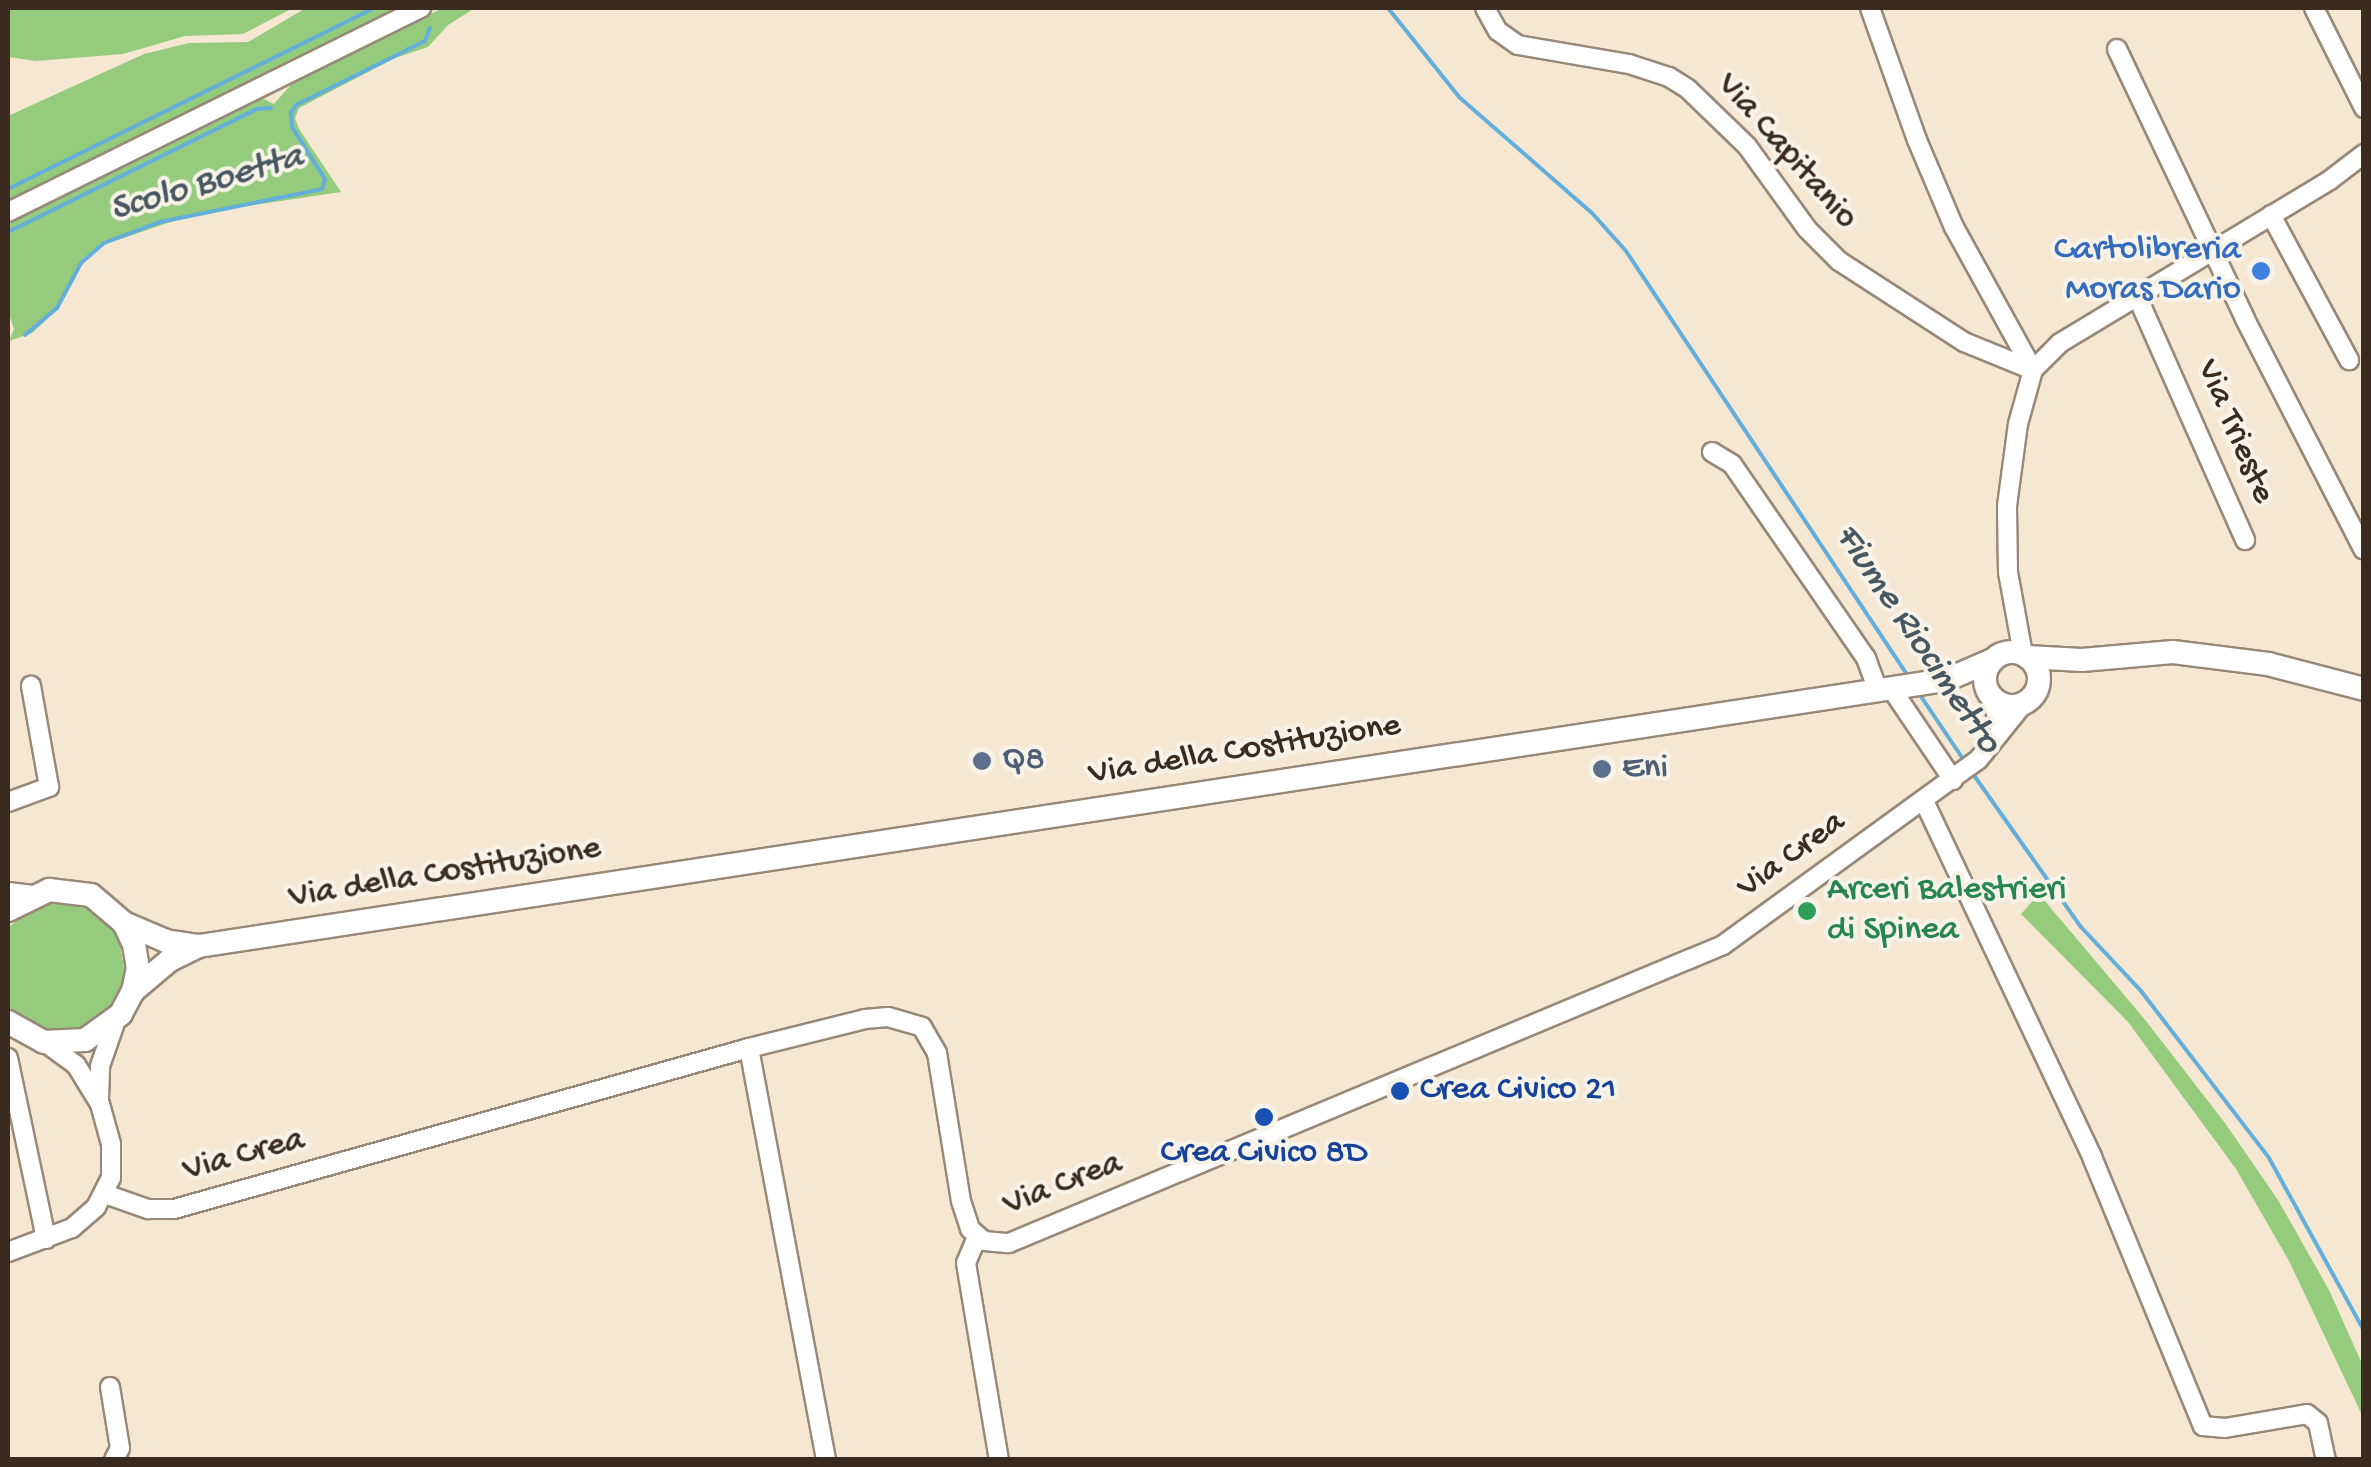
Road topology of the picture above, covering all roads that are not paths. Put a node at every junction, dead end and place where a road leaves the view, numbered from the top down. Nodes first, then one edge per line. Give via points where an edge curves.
1 (421, 8) edge
2 (1485, 8) edge
3 (1870, 8) edge
4 (2314, 8) edge
5 (2117, 49) dead end
6 (2364, 108) edge
7 (2364, 154) edge
8 (2364, 169) edge
9 (2330, 180) junction
10 (8, 212) edge
11 (2271, 216) junction
12 (2212, 250) junction
13 (2136, 296) junction
14 (2349, 360) dead end
15 (2033, 370) junction
16 (1712, 452) dead end
17 (2245, 540) dead end
18 (2363, 549) edge
19 (2010, 656) junction
20 (2082, 660) junction
21 (1909, 685) junction
22 (30, 686) dead end
23 (2364, 690) edge
24 (1989, 693) junction
25 (2030, 697) junction
26 (2001, 731) junction
27 (1955, 779) junction
28 (1924, 801) junction
29 (8, 802) edge
30 (19, 893) edge
31 (8, 910) edge
32 (124, 923) junction
33 (199, 946) junction
34 (133, 991) junction
35 (116, 1020) junction
36 (8, 1022) edge
37 (44, 1042) junction
38 (749, 1048) junction
39 (8, 1058) edge
40 (10, 1079) edge
41 (100, 1104) junction
42 (104, 1194) junction
43 (977, 1237) junction
44 (46, 1238) junction
45 (8, 1252) edge
46 (110, 1388) dead end
47 (112, 1459) edge
48 (826, 1460) edge
49 (999, 1460) edge
50 (2326, 1460) edge

1 - 10 street
2 - 15 street, Via Capitanio via 1498,32 1518,45 1629,64 1688,90 1747,146 1839,261 1964,342
3 - 15 street via 1954,227
4 - 6 street
5 - 12 street
7 - 9 street
8 - 9 street
9 - 11 street
11 - 12 street
11 - 14 street
12 - 13 street
12 - 18 street
13 - 15 street via 2060,343
13 - 17 street, Via Trieste
15 - 19 street via 2007,506
16 - 21 street via 1732,464 1866,658
19 - 20 main road, Via della Costituzione
19 - 21 main road, Via della Costituzione
19 - 24 main road via 1986,672
19 - 25 main road via 2039,674
20 - 23 main road, Via della Costituzione via 2173,652 2268,664
20 - 25 main road, Via della Costituzione
21 - 24 main road, Via della Costituzione
21 - 27 street
21 - 33 main road, Via della Costituzione
22 - 29 street via 49,787
24 - 25 main road via 2003,704
24 - 26 street
25 - 26 street, Via Crea
26 - 27 street, Via Crea
27 - 28 street, Via Crea
28 - 43 street, Via Crea via 1752,926 1695,959 1027,1236 994,1244
28 - 50 street via 2092,1158 2204,1426 2307,1414 2318,1423
30 - 31 main road
30 - 32 main road, Via della Costituzione via 80,892 102,901
32 - 33 main road, Via della Costituzione
32 - 34 main road via 137,956
33 - 34 main road, Via della Costituzione
34 - 35 main road
35 - 37 main road via 84,1040
35 - 41 street via 100,1066
36 - 37 main road
37 - 41 street via 76,1065
38 - 42 street, Via Crea via 174,1209 148,1209
38 - 43 street, Via Crea via 866,1018 922,1027 938,1053 961,1201
38 - 48 street
39 - 40 street
40 - 44 street
41 - 42 street via 112,1161
42 - 44 street via 72,1228
43 - 49 street via 966,1263
44 - 45 street
46 - 47 street via 120,1448

